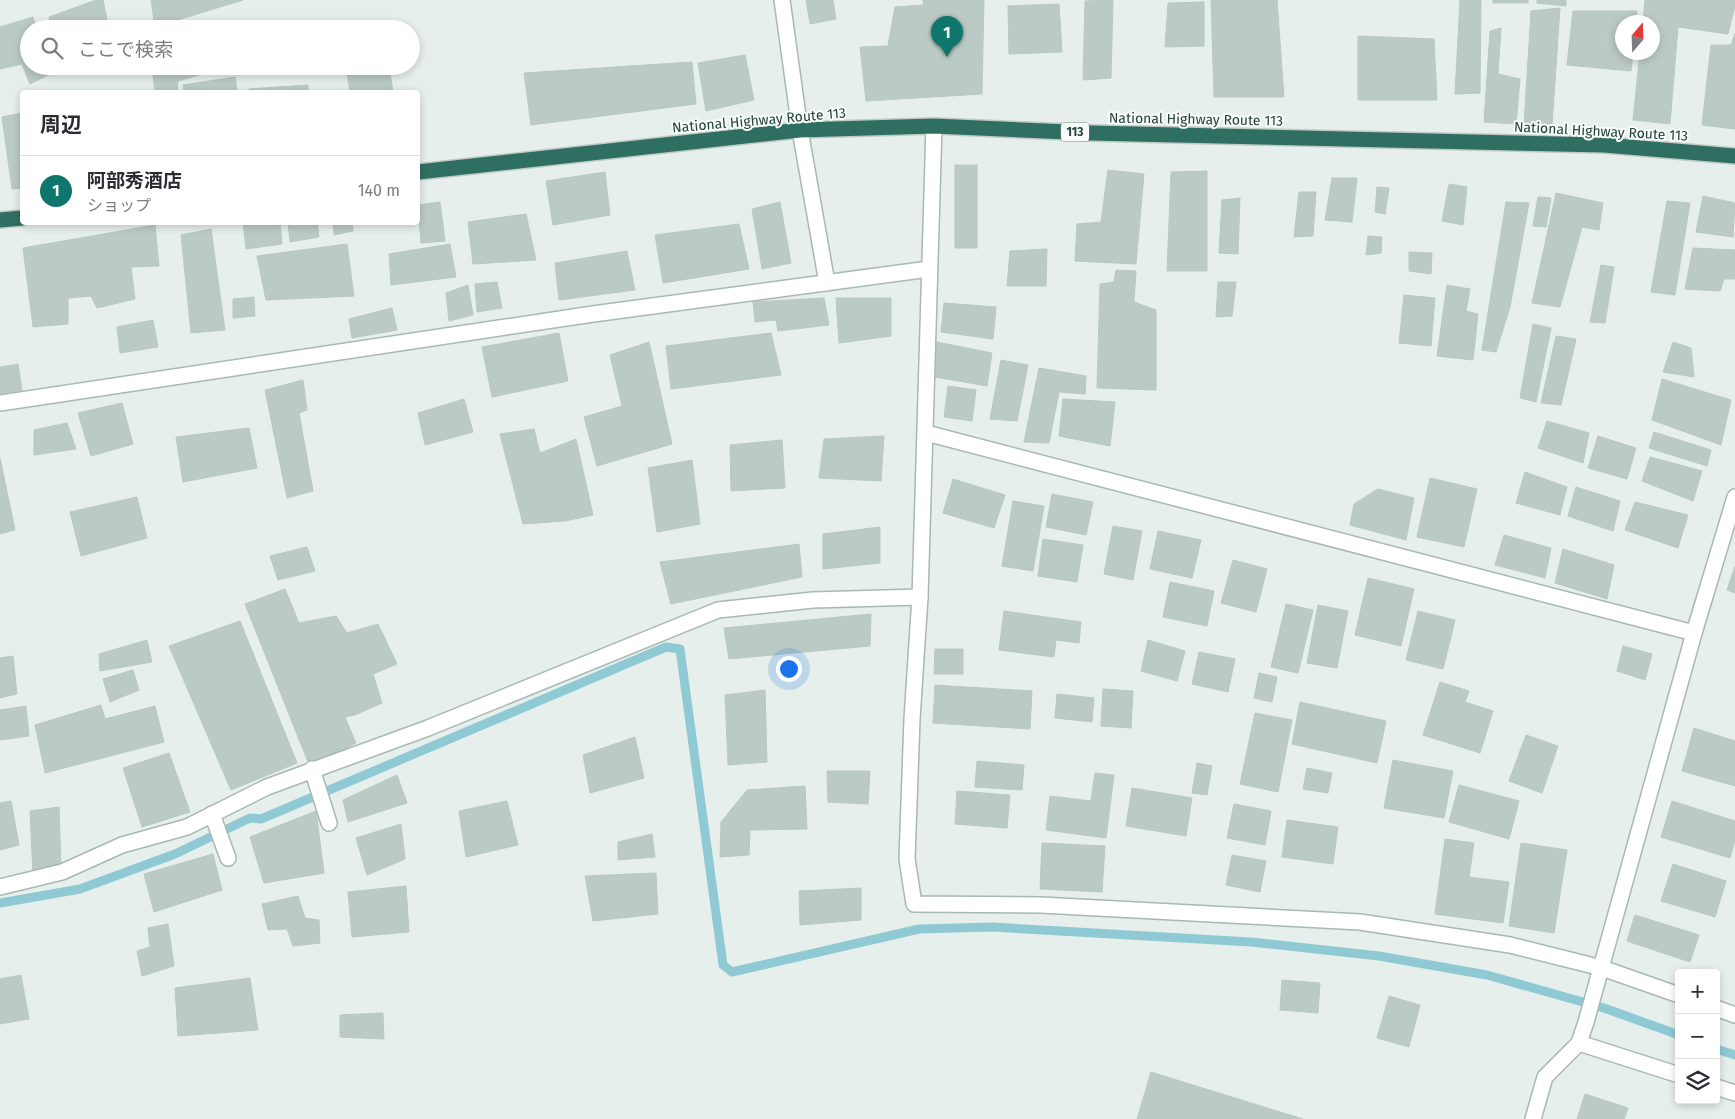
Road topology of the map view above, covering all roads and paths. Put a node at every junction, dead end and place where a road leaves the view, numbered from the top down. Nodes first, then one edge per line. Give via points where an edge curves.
1 (782, 0) edge
2 (934, 126) junction
3 (800, 130) junction
4 (1735, 156) edge
5 (420, 172) edge
6 (20, 218) edge
7 (0, 220) edge
8 (929, 269) junction
9 (827, 282) junction
10 (0, 403) edge
11 (926, 433) junction
12 (1735, 497) edge
13 (920, 598) junction
14 (1694, 633) junction
15 (312, 769) junction
16 (212, 814) junction
17 (329, 824) dead end
18 (228, 858) dead end
19 (0, 888) edge
20 (1600, 974) junction
21 (1675, 994) edge
22 (1720, 1009) edge
23 (1735, 1015) edge
24 (1579, 1043) junction
25 (1675, 1074) edge
26 (1720, 1088) edge
27 (1735, 1093) edge
28 (1533, 1119) edge

1 - 3 street
2 - 3 highway, National Highway Route 113 / 113
2 - 4 highway, National Highway Route 113 / 113 via 1604,145
2 - 8 street
3 - 5 highway, National Highway Route 113 / 113
3 - 9 street
6 - 7 highway
8 - 9 street
8 - 11 street
9 - 10 street
11 - 13 street
11 - 14 street
12 - 14 street
13 - 15 street via 813,600 718,610 428,728
13 - 20 street via 907,860 914,904 1041,905 1360,922 1510,945
14 - 20 street
15 - 16 street
15 - 17 street
16 - 18 street
16 - 19 street via 186,827 122,845 62,872
20 - 21 street
20 - 24 street
22 - 23 street
24 - 25 street
24 - 28 street via 1545,1077
26 - 27 street

